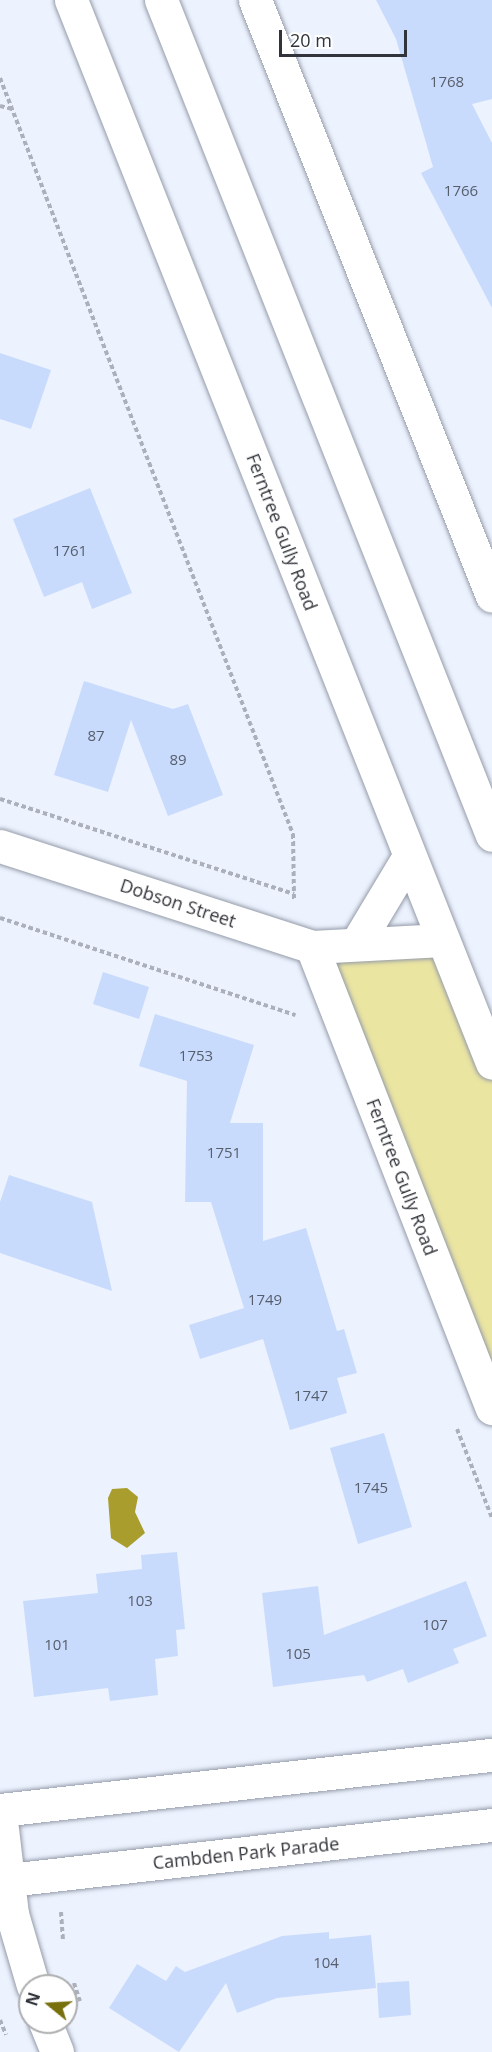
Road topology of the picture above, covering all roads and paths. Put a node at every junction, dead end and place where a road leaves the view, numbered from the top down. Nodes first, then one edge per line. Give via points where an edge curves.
1 (71, 0) edge
2 (161, 0) edge
3 (255, 0) edge
4 (0, 78) edge
5 (0, 106) edge
6 (12, 109) junction
7 (492, 596) edge
8 (0, 800) edge
9 (492, 835) edge
10 (0, 846) edge
11 (409, 856) junction
12 (294, 894) junction
13 (293, 905) dead end
14 (0, 918) edge
15 (443, 940) junction
16 (358, 941) junction
17 (312, 946) junction
18 (296, 1015) dead end
19 (492, 1063) edge
20 (492, 1408) edge
21 (492, 1755) edge
22 (0, 1811) edge
23 (492, 1825) edge
24 (4, 1880) edge
25 (60, 1910) dead end
26 (65, 1953) dead end
27 (70, 1971) dead end
28 (30, 1974) edge
29 (82, 2006) dead end
30 (50, 2034) edge
31 (57, 2052) edge

1 - 11 street, Ferntree Gully Road
2 - 9 street
3 - 7 street
4 - 6 path
5 - 6 path
6 - 12 path via 293,834
8 - 12 path
10 - 17 street, Dobson Street
11 - 15 street, Ferntree Gully Road
11 - 16 street
12 - 13 path
14 - 18 path
15 - 16 street, Dobson Street
15 - 19 street, Ferntree Gully Road
16 - 17 street, Dobson Street
17 - 20 street, Ferntree Gully Road
21 - 22 street
22 - 24 street
23 - 24 street, Cambden Park Parade
24 - 28 street
25 - 26 path
27 - 29 path
30 - 31 street

